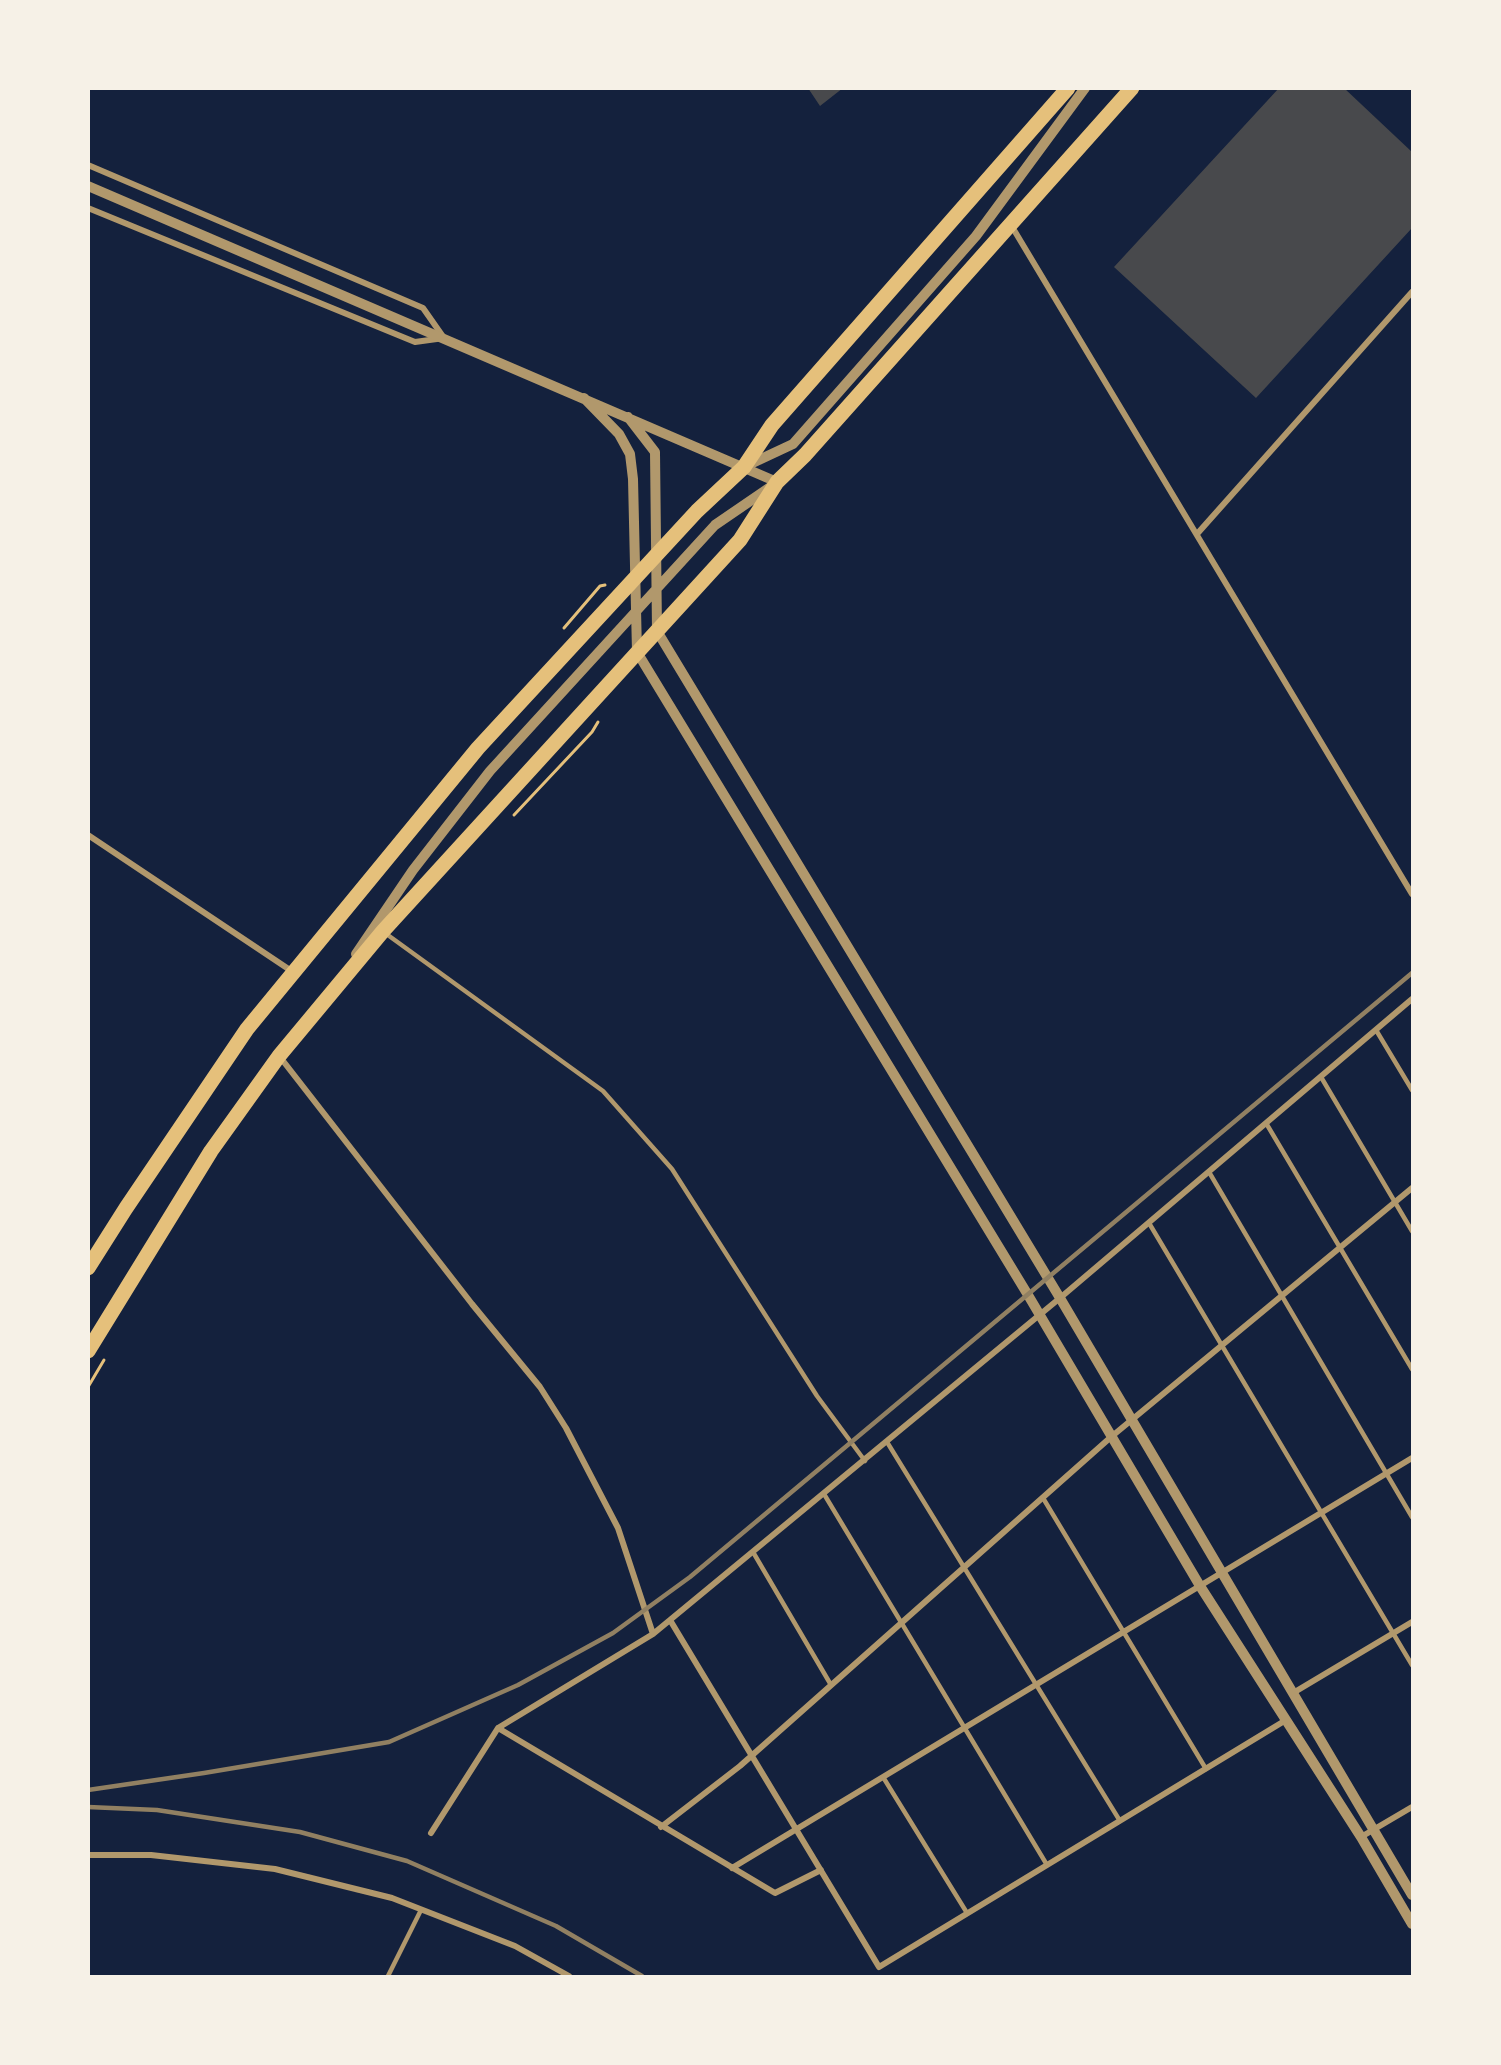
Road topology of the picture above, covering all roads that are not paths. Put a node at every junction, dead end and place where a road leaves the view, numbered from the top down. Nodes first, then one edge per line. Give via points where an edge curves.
1 (1068, 88) edge
2 (1084, 88) edge
3 (1132, 88) edge
4 (88, 165) edge
5 (88, 186) edge
6 (88, 208) edge
7 (1011, 224) junction
8 (1413, 292) edge
9 (444, 338) junction
10 (584, 398) junction
11 (628, 417) junction
12 (744, 467) junction
13 (777, 482) junction
14 (1197, 534) junction
15 (656, 555) junction
16 (635, 577) junction
17 (656, 587) junction
18 (636, 609) junction
19 (657, 631) junction
20 (637, 652) junction
21 (88, 835) edge
22 (1413, 894) edge
23 (383, 931) junction
24 (294, 972) junction
25 (1413, 999) edge
26 (323, 1003) junction
27 (1376, 1030) junction
28 (279, 1056) junction
29 (1321, 1077) junction
30 (1413, 1090) edge
31 (1266, 1123) junction
32 (1209, 1172) junction
33 (1413, 1188) edge
34 (1395, 1202) junction
35 (1149, 1223) junction
36 (1413, 1231) edge
37 (1340, 1247) junction
38 (88, 1268) edge
39 (1282, 1296) junction
40 (1060, 1298) junction
41 (1039, 1314) junction
42 (1222, 1346) junction
43 (88, 1351) edge
44 (1413, 1369) edge
45 (1132, 1420) junction
46 (1111, 1437) junction
47 (887, 1442) junction
48 (1413, 1458) edge
49 (865, 1461) junction
50 (1387, 1473) junction
51 (824, 1494) junction
52 (1042, 1498) junction
53 (1322, 1512) junction
54 (1413, 1517) edge
55 (753, 1552) junction
56 (964, 1567) junction
57 (1222, 1572) junction
58 (1200, 1586) junction
59 (670, 1620) junction
60 (1413, 1622) edge
61 (902, 1623) junction
62 (1124, 1632) junction
63 (1394, 1633) junction
64 (653, 1634) junction
65 (1413, 1665) edge
66 (1036, 1684) junction
67 (831, 1685) junction
68 (1293, 1693) junction
69 (1286, 1720) junction
70 (498, 1728) junction
71 (965, 1728) junction
72 (752, 1756) junction
73 (1206, 1769) junction
74 (883, 1777) junction
75 (1413, 1807) edge
76 (1120, 1821) junction
77 (661, 1827) junction
78 (796, 1829) junction
79 (1374, 1830) junction
80 (431, 1833) dead end
81 (1361, 1837) junction
82 (88, 1855) edge
83 (1047, 1865) junction
84 (732, 1868) junction
85 (820, 1870) junction
86 (1413, 1895) edge
87 (422, 1910) junction
88 (967, 1913) junction
89 (1413, 1924) edge
90 (388, 1977) edge
91 (569, 1977) edge

1 - 12 highway via 772,425
2 - 12 street via 976,236 793,444
3 - 7 highway
4 - 9 street via 423,308
5 - 9 street
6 - 9 street via 415,342
7 - 13 highway
7 - 14 street
8 - 14 street
9 - 10 street
10 - 11 street
10 - 16 street via 619,434 630,454
11 - 12 street
11 - 15 street via 655,452
12 - 13 street
12 - 15 highway
13 - 17 street via 715,525
13 - 19 highway via 740,540
14 - 22 street
15 - 16 highway
15 - 17 street
16 - 18 street
16 - 24 highway via 478,748
17 - 18 street
17 - 19 street
18 - 20 street
18 - 26 street via 490,771 413,870
19 - 20 highway
19 - 40 street
20 - 23 highway
20 - 41 street
21 - 24 street
23 - 26 highway
23 - 49 lane via 603,1091 672,1169 817,1396
24 - 38 highway via 247,1029
25 - 27 street
26 - 28 highway
27 - 29 street
27 - 30 lane
28 - 43 highway via 211,1151
28 - 64 street via 540,1387 618,1528
29 - 31 street
29 - 34 lane
31 - 32 street
31 - 37 lane
32 - 35 street
32 - 39 lane
33 - 34 street
34 - 36 lane
34 - 37 street
35 - 40 street
35 - 42 lane
37 - 39 street
37 - 44 lane
39 - 42 street
39 - 50 lane
40 - 41 street
40 - 45 street
41 - 46 street
41 - 47 street
42 - 45 street
42 - 53 lane
45 - 46 street
45 - 57 street
46 - 52 street
46 - 58 street
47 - 49 street
47 - 56 lane
48 - 50 street
49 - 51 street
50 - 53 street
50 - 54 lane
51 - 55 street
51 - 61 lane
52 - 56 street
52 - 62 lane
53 - 57 street
53 - 63 lane
55 - 59 street
55 - 67 lane
56 - 61 street
56 - 66 lane
57 - 58 street
57 - 68 street
58 - 62 street
58 - 69 street
59 - 64 street
59 - 72 street
60 - 63 street
61 - 67 street
61 - 71 lane
62 - 66 street
62 - 73 lane
63 - 65 lane
63 - 68 street
64 - 70 street
66 - 71 street
66 - 76 lane
67 - 72 street
68 - 79 street
69 - 73 street
69 - 81 street
70 - 77 street
70 - 80 street
71 - 74 street
71 - 83 lane
72 - 77 street
72 - 78 street
73 - 76 street
74 - 78 street
74 - 88 lane
75 - 79 street
76 - 83 street
77 - 84 street
78 - 84 street
78 - 85 street
79 - 81 street
79 - 86 street
81 - 89 street
82 - 87 street via 151,1855 274,1869 392,1898
83 - 88 street
84 - 85 street via 775,1893
85 - 88 street via 879,1967
87 - 90 lane
87 - 91 street via 515,1946

